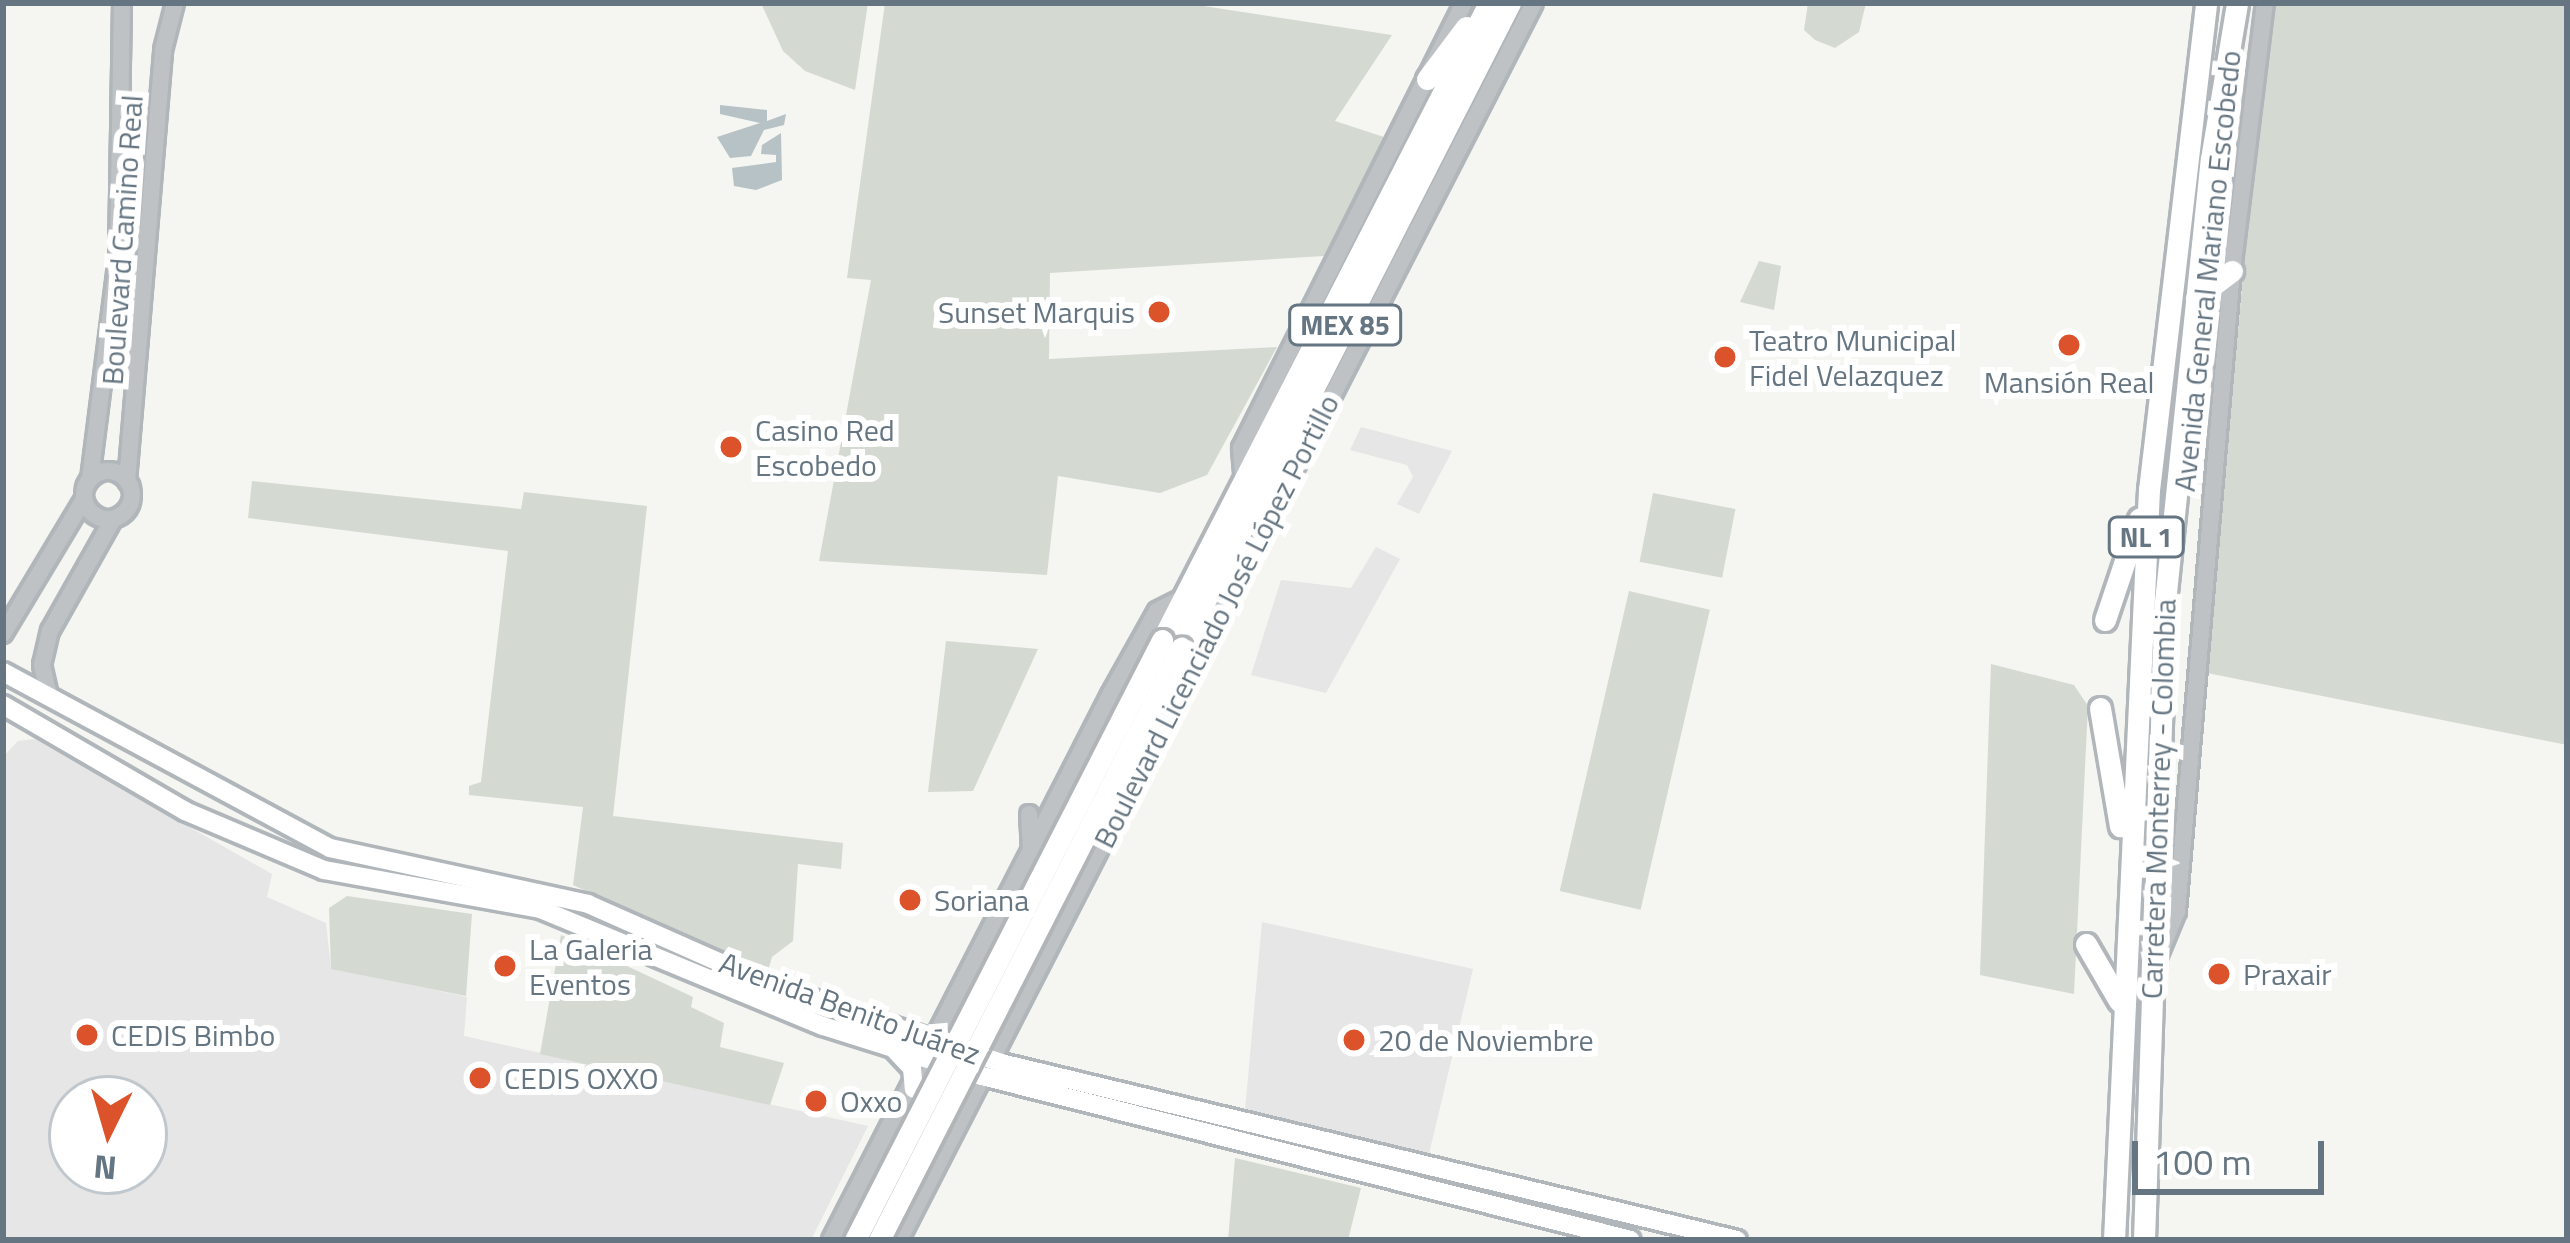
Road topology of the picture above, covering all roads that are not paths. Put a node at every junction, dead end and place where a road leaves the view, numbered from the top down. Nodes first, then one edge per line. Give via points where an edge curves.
1 (122, 3) edge
2 (175, 3) edge
3 (1464, 3) edge
4 (1487, 3) edge
5 (1510, 3) edge
6 (1534, 3) edge
7 (2206, 3) edge
8 (2237, 3) edge
9 (2265, 3) edge
10 (1427, 79) junction
11 (2232, 272) junction
12 (2196, 298) junction
13 (91, 479) junction
14 (127, 481) junction
15 (1244, 484) junction
16 (2149, 490) junction
17 (84, 499) junction
18 (113, 519) junction
19 (1183, 598) junction
20 (2104, 620) dead end
21 (3, 634) edge
22 (1171, 644) junction
23 (3, 672) edge
24 (48, 691) junction
25 (2100, 708) dead end
26 (5, 710) edge
27 (85, 713) junction
28 (68, 738) junction
29 (1029, 814) dead end
30 (330, 848) junction
31 (1031, 849) junction
32 (2126, 863) junction
33 (324, 870) junction
34 (1007, 897) junction
35 (979, 918) dead end
36 (2086, 944) dead end
37 (976, 965) junction
38 (2152, 969) junction
39 (772, 985) junction
40 (1028, 988) junction
41 (737, 990) junction
42 (2120, 1001) junction
43 (783, 1010) junction
44 (850, 1010) junction
45 (831, 1029) junction
46 (940, 1039) junction
47 (891, 1047) junction
48 (931, 1058) junction
49 (987, 1068) junction
50 (914, 1089) junction
51 (966, 1110) junction
52 (831, 1240) edge
53 (855, 1240) edge
54 (879, 1240) edge
55 (899, 1240) edge
56 (1631, 1240) edge
57 (1737, 1240) edge
58 (2114, 1240) edge
59 (2144, 1240) edge

1 - 13 street, Boulevard Camino Real via 118,256
2 - 14 street, Boulevard Camino Real via 163,50
3 - 10 street, Boulevard Licenciado José López Portillo
4 - 10 main road
4 - 15 main road, Boulevard Licenciado José López Portillo / MEX 85
5 - 22 main road, Boulevard Licenciado José López Portillo / MEX 85
6 - 40 street, Boulevard Licenciado José López Portillo
7 - 16 main road, Carretera Monterrey - Colombia / NL 1
8 - 12 main road, Carretera Monterrey - Colombia / NL 1
9 - 11 street, Avenida General Mariano Escobedo / NL 1
10 - 15 street, Boulevard Licenciado José López Portillo via 1241,448
11 - 12 main road
11 - 38 street, Avenida General Mariano Escobedo / NL 1 via 2177,911
12 - 38 main road, Carretera Monterrey - Colombia / NL 1 via 2165,602
13 - 14 street via 110,471
13 - 17 street
14 - 18 street via 131,501
15 - 19 main road, Boulevard Licenciado José López Portillo / MEX 85
16 - 20 main road
16 - 32 main road, Carretera Monterrey - Colombia / NL 1
17 - 18 street via 94,515
17 - 21 street
18 - 24 street via 50,632
19 - 22 main road, Boulevard Licenciado José López Portillo / MEX 85
19 - 31 street, Boulevard Licenciado José López Portillo via 1157,611
22 - 53 main road, Boulevard Licenciado José López Portillo / MEX 85, bridge
22 - 54 main road, Boulevard Licenciado José López Portillo / MEX 85, bridge
23 - 24 main road, Avenida Benito Juárez
24 - 27 main road, Avenida Benito Juárez
25 - 32 main road
26 - 28 main road, Avenida Benito Juárez
27 - 28 main road
27 - 30 main road, Avenida Benito Juárez via 200,785
28 - 33 main road, Avenida Benito Juárez via 185,811
29 - 31 street
30 - 33 main road
30 - 39 main road, Avenida Benito Juárez via 526,884
31 - 34 street, Boulevard Licenciado José López Portillo
32 - 42 main road, Carretera Monterrey - Colombia / NL 1
33 - 41 main road, Avenida Benito Juárez via 540,909
34 - 35 street
34 - 37 street, Boulevard Licenciado José López Portillo
36 - 42 main road
37 - 40 street via 994,992
37 - 46 street, Boulevard Licenciado José López Portillo
38 - 59 main road, Carretera Monterrey - Colombia / NL 1
39 - 41 main road
39 - 43 main road
39 - 44 main road, Avenida Benito Juárez
40 - 49 street, Boulevard Licenciado José López Portillo
41 - 43 main road, Avenida Benito Juárez
42 - 58 main road, Carretera Monterrey - Colombia / NL 1
43 - 45 main road, Avenida Benito Juárez
44 - 45 main road
44 - 46 main road, Avenida Benito Juárez
45 - 47 main road, Avenida Benito Juárez
46 - 48 street, Boulevard Licenciado José López Portillo
46 - 49 main road, Avenida Benito Juárez
47 - 48 main road, Avenida Benito Juárez
47 - 50 main road via 912,1068
48 - 49 main road, Avenida Benito Juárez
48 - 50 street, Boulevard Licenciado José López Portillo
49 - 51 street, Boulevard Licenciado José López Portillo
49 - 56 main road, Avenida Benito Juárez
49 - 57 main road, Avenida Benito Juárez
50 - 51 street via 947,1080
50 - 52 street, Boulevard Licenciado José López Portillo
51 - 55 street, Boulevard Licenciado José López Portillo

